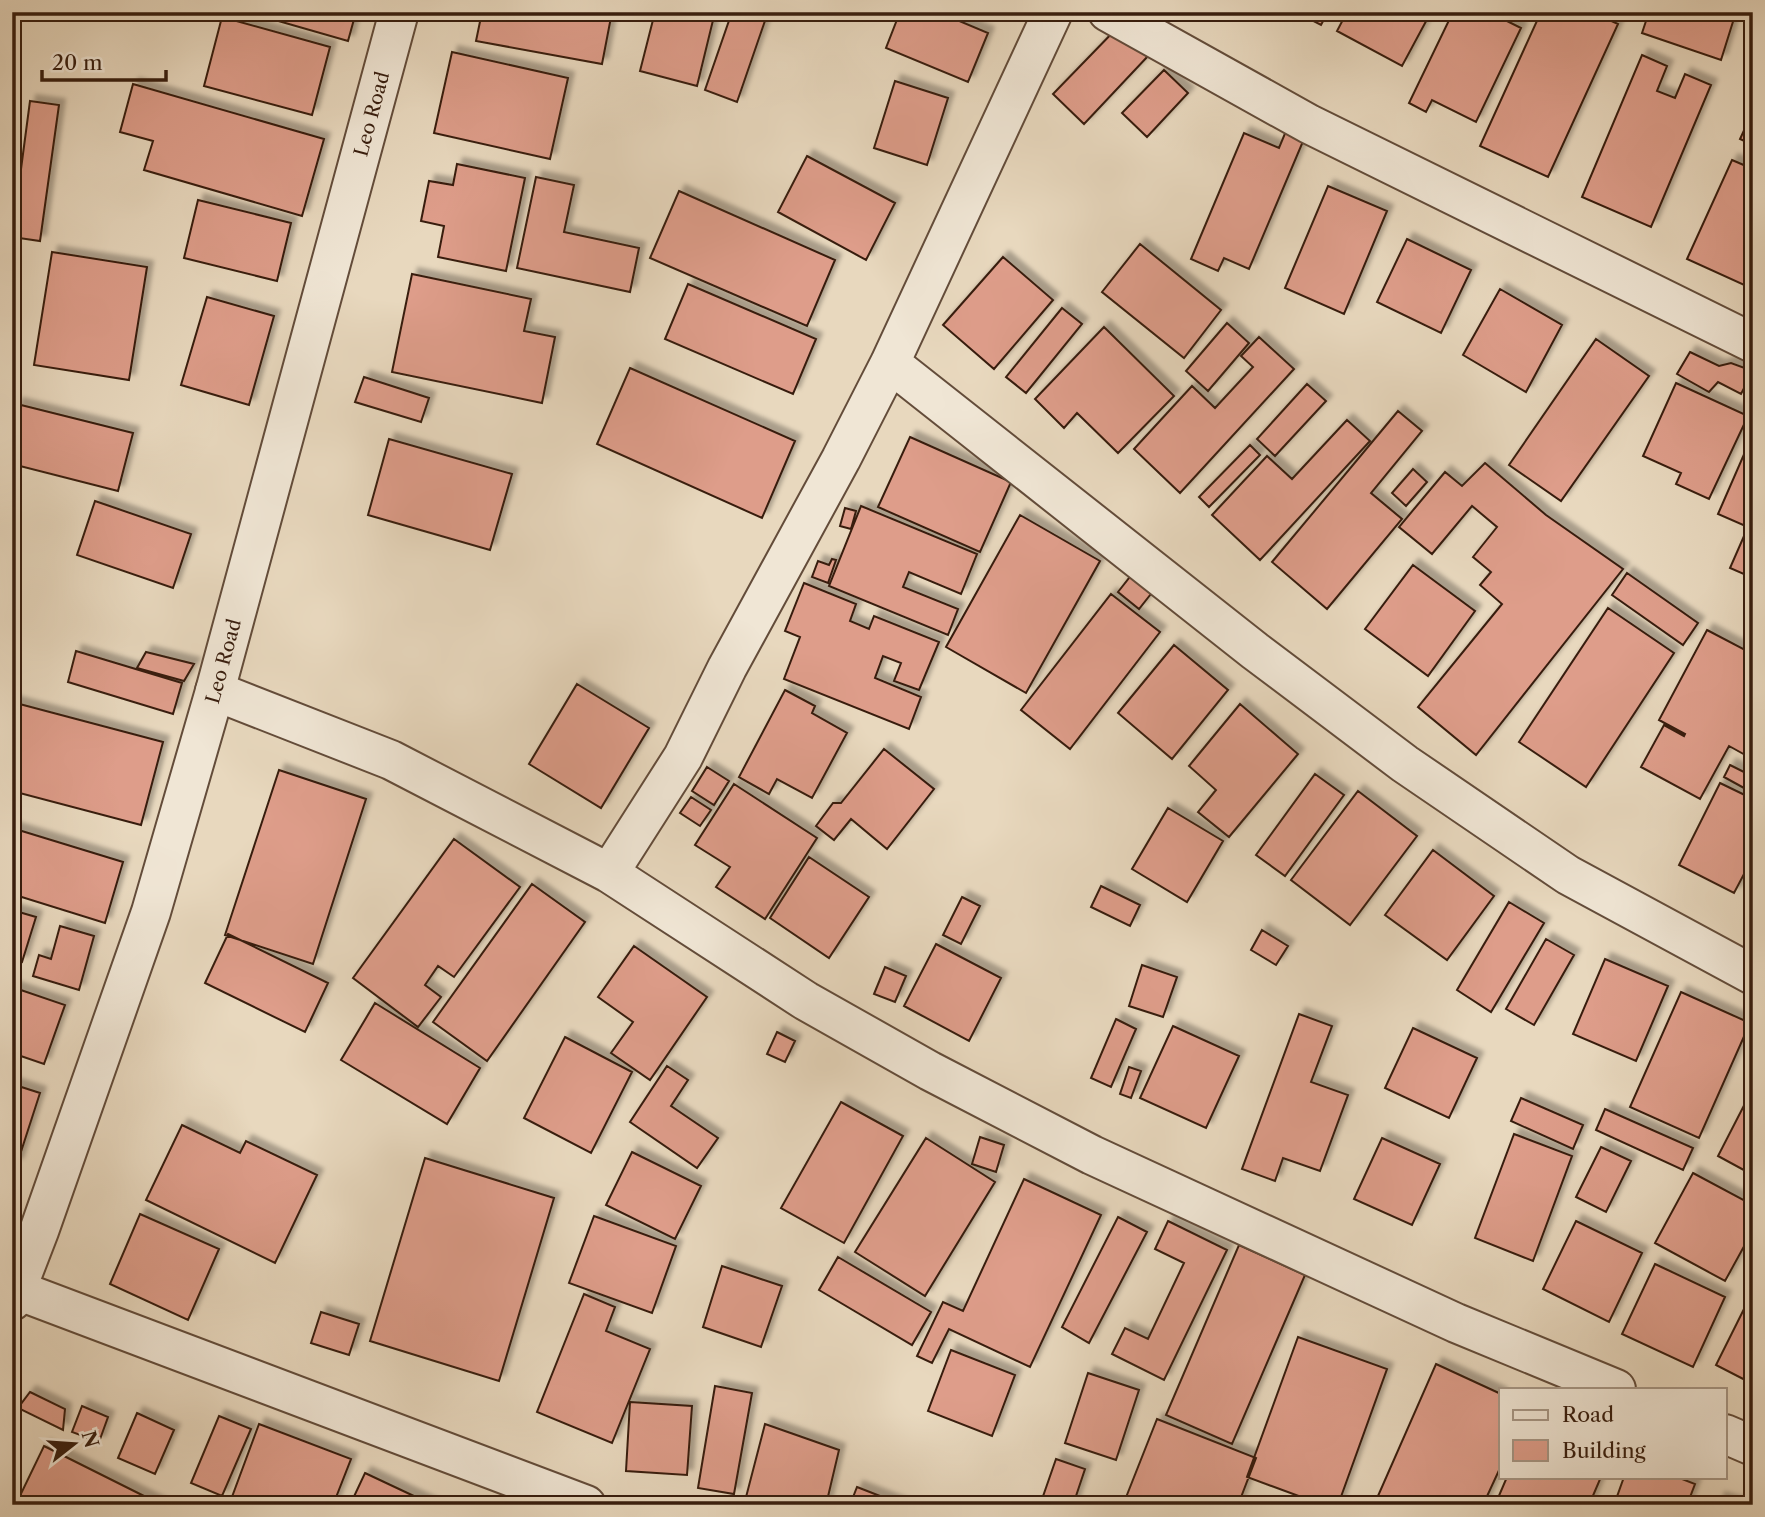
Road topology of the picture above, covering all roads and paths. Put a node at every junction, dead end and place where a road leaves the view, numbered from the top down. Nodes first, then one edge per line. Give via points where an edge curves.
1 (399, 12) edge
2 (1053, 12) edge
3 (1108, 12) edge
4 (1753, 343) edge
5 (890, 363) junction
6 (215, 691) junction
7 (609, 873) junction
8 (1753, 975) edge
9 (15, 1295) edge
10 (1614, 1388) edge
11 (1726, 1434) edge
12 (1753, 1446) edge
13 (586, 1505) edge

1 - 6 street, Leo Road
2 - 5 street
3 - 4 street via 1309,124
5 - 7 street via 683,757
5 - 8 street via 1405,764 1568,875
6 - 7 street via 391,760
6 - 9 street, Leo Road via 151,912
7 - 10 street via 806,1001 1092,1155 1456,1323
9 - 13 street
11 - 12 street

